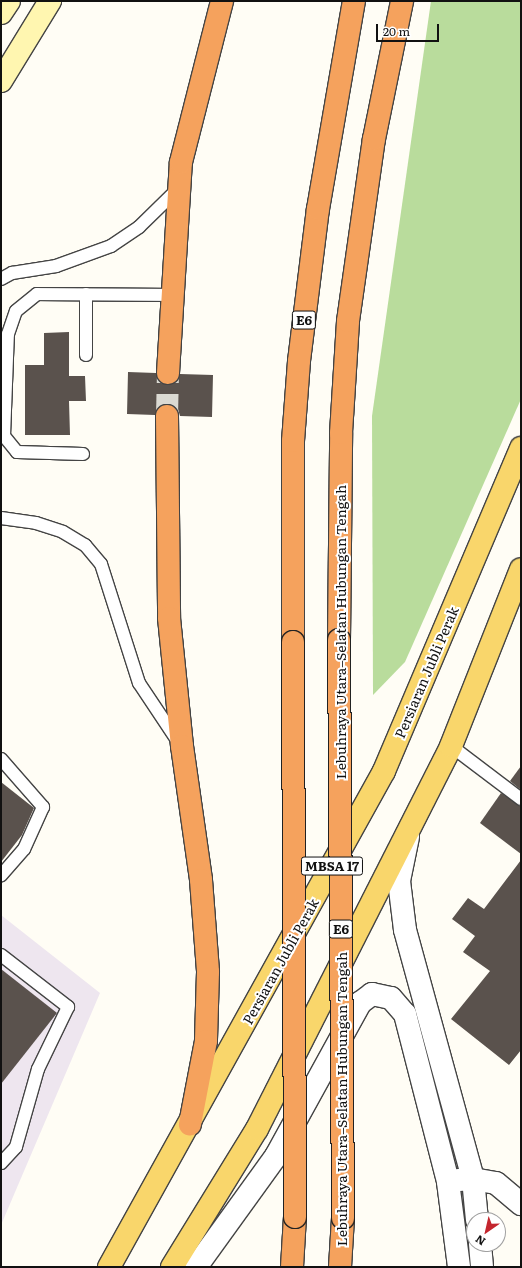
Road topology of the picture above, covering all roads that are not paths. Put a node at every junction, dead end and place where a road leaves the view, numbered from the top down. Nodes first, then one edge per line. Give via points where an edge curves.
1 (8, 1) edge
2 (50, 1) edge
3 (222, 1) edge
4 (354, 1) edge
5 (402, 1) edge
6 (1, 13) edge
7 (1, 82) edge
8 (179, 188) junction
9 (1, 279) edge
10 (86, 294) junction
11 (173, 294) junction
12 (86, 354) dead end
13 (168, 373) tunnel mouth
14 (167, 416) tunnel mouth
15 (521, 448) edge
16 (83, 454) dead end
17 (1, 518) edge
18 (521, 569) edge
19 (182, 746) junction
20 (451, 746) junction
21 (1, 759) edge
22 (521, 799) edge
23 (412, 818) junction
24 (1, 875) edge
25 (1, 955) edge
26 (190, 1124) junction
27 (1, 1162) edge
28 (473, 1179) junction
29 (448, 1182) junction
30 (521, 1204) edge
31 (476, 1212) edge
32 (481, 1252) edge
33 (109, 1267) edge
34 (172, 1267) edge
35 (196, 1267) edge
36 (292, 1267) edge
37 (340, 1267) edge
38 (460, 1267) edge
39 (482, 1267) edge

1 - 6 main road
2 - 7 main road
3 - 8 highway via 181,162
4 - 36 highway, E6, bridge via 318,209 299,361 293,441
5 - 37 highway, Lebuhraya Utara–Selatan Hubungan Tengah / E6, bridge via 374,139 348,321 341,433 339,640 343,1218
8 - 9 lane via 139,227 111,246 56,266 12,273
8 - 11 highway
10 - 11 lane
10 - 12 lane
10 - 16 lane via 36,294 16,311 8,334 4,436 17,452
11 - 13 highway
14 - 19 highway via 169,618
15 - 26 main road, Persiaran Jubli Perak / MBSA 17 via 384,771
17 - 19 lane via 36,523 64,532 85,545 101,564 138,683
18 - 20 main road, MBSA 17
19 - 26 highway via 200,873 208,972 206,1041
20 - 22 lane
20 - 23 main road, MBSA 17
21 - 24 lane via 43,807 24,849
23 - 28 street via 399,881 405,930
23 - 34 main road, MBSA 17 via 257,1128
25 - 27 lane via 68,1007 38,1069 16,1147
26 - 33 main road, Persiaran Jubli Perak / MBSA 17
28 - 29 street
28 - 30 street via 496,1183
28 - 31 street
29 - 35 street via 405,1014 391,998 372,994 360,1003 276,1156
29 - 38 street
32 - 39 street

